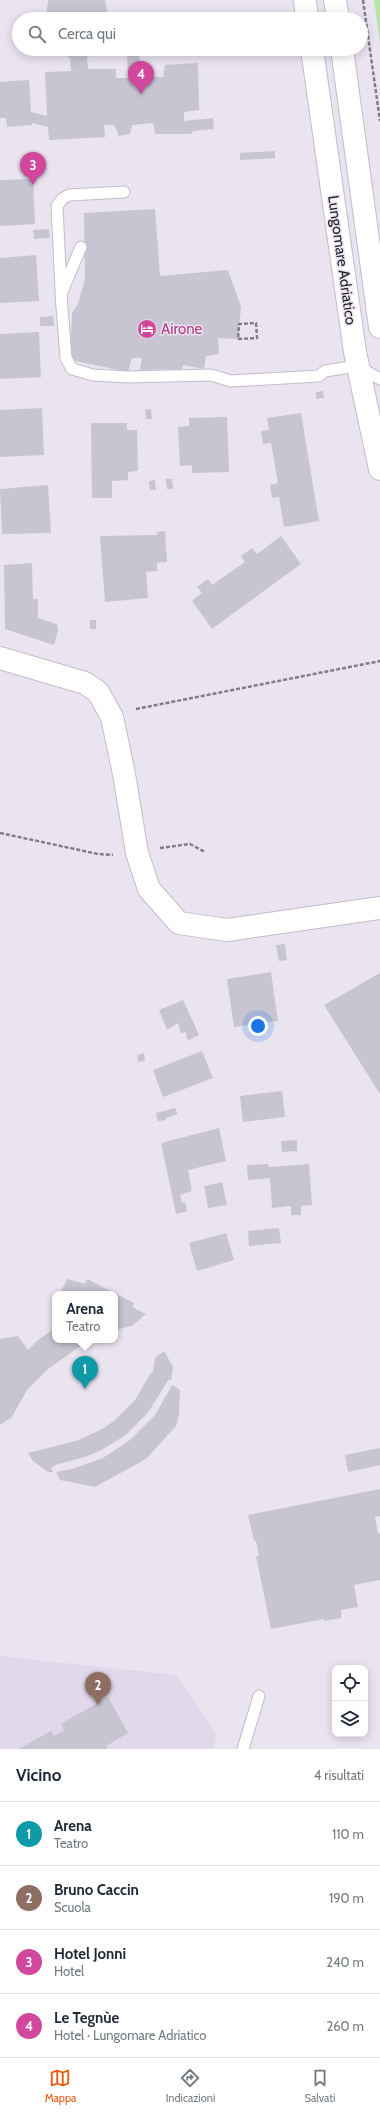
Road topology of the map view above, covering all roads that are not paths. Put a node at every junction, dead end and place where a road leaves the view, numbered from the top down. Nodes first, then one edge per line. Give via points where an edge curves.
1 (335, 0) edge
2 (337, 12) edge
3 (313, 56) edge
4 (343, 56) edge
5 (124, 192) dead end
6 (81, 247) dead end
7 (61, 294) junction
8 (380, 327) edge
9 (357, 366) junction
10 (380, 378) edge
11 (380, 469) edge
12 (0, 658) edge
13 (380, 908) edge
14 (259, 1696) dead end
15 (243, 1749) edge

1 - 2 street
3 - 9 street, Lungomare Adriatico
4 - 8 street, Lungomare Adriatico
5 - 7 lane via 69,195 57,206
6 - 7 lane
7 - 9 lane via 66,358 72,369 94,375 128,378 211,376 232,381 319,376 325,371
9 - 10 lane
9 - 11 street, Lungomare Adriatico
12 - 13 street via 85,683 98,692 112,717 137,853 148,889 179,924 227,930
14 - 15 lane

